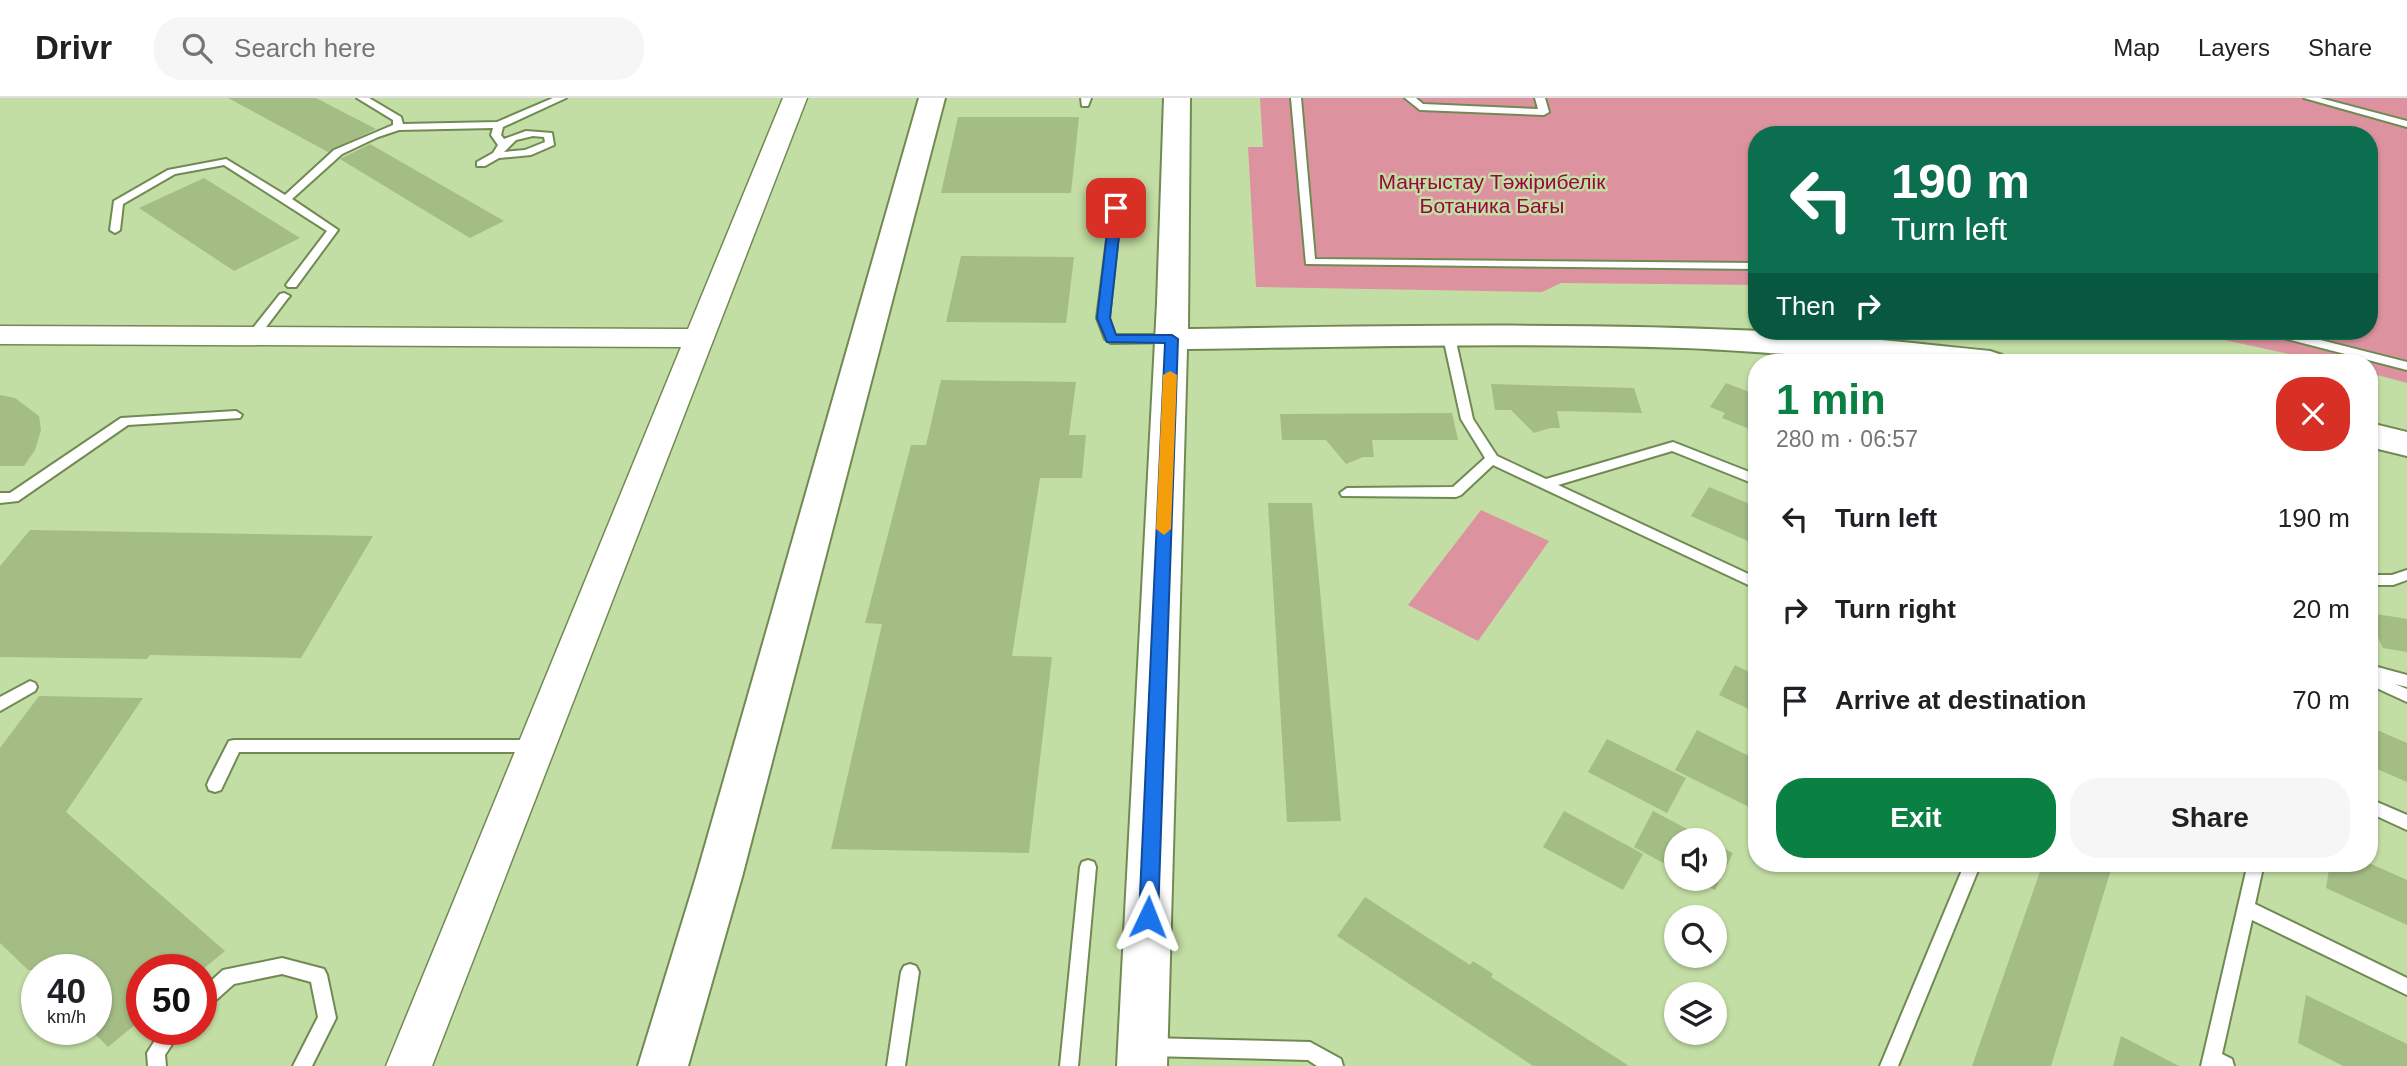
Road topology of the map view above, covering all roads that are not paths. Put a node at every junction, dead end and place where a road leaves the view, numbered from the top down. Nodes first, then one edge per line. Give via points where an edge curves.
1 (362, 98) edge
2 (533, 98) edge
3 (561, 98) edge
4 (795, 98) edge
5 (932, 98) edge
6 (1177, 98) edge
7 (1296, 98) edge
8 (1410, 98) edge
9 (1540, 98) edge
10 (2309, 98) edge
11 (546, 105) junction
12 (2407, 124) edge
13 (499, 125) junction
14 (398, 127) junction
15 (502, 143) junction
16 (497, 155) junction
17 (481, 164) dead end
18 (285, 200) junction
19 (1116, 208) dead end
20 (115, 230) dead end
21 (1748, 266) edge
22 (292, 285) dead end
23 (284, 296) dead end
24 (0, 335) edge
25 (253, 336) junction
26 (1449, 337) junction
27 (700, 338) junction
28 (1172, 339) junction
29 (2307, 340) edge
30 (1796, 352) edge
31 (1930, 354) edge
32 (2361, 354) edge
33 (2378, 358) edge
34 (2407, 366) edge
35 (236, 415) dead end
36 (2378, 437) edge
37 (2407, 444) edge
38 (1492, 459) junction
39 (1748, 476) edge
40 (1545, 484) junction
41 (1347, 493) dead end
42 (0, 498) edge
43 (2407, 575) edge
44 (1748, 580) edge
45 (2378, 580) edge
46 (2378, 673) edge
47 (2407, 681) edge
48 (2378, 683) edge
49 (30, 687) dead end
50 (2407, 696) edge
51 (0, 705) edge
52 (537, 746) junction
53 (215, 785) dead end
54 (2378, 809) edge
55 (2407, 822) edge
56 (1088, 867) dead end
57 (1969, 872) edge
58 (2254, 872) edge
59 (2245, 908) junction
60 (910, 972) dead end
61 (217, 987) edge
62 (2407, 987) edge
63 (162, 1045) edge
64 (1143, 1056) edge
65 (2215, 1063) edge
66 (157, 1066) edge
67 (302, 1066) edge
68 (409, 1066) edge
69 (663, 1066) edge
70 (896, 1066) edge
71 (1069, 1066) edge
72 (1334, 1066) edge
73 (1889, 1066) edge

1 - 14 lane via 398,118
2 - 11 lane
3 - 11 lane
4 - 27 street
5 - 69 main road
6 - 28 main road
7 - 21 lane via 1310,262
8 - 9 lane via 1420,107 1544,112
10 - 12 lane
11 - 13 lane
13 - 14 lane
13 - 15 lane via 496,135
14 - 18 lane via 338,152
15 - 16 lane
15 - 16 lane via 532,131 549,135 550,143 527,153
16 - 17 lane
18 - 20 lane via 226,162 172,172 118,203
18 - 22 lane via 333,230
19 - 28 lane via 1103,318 1111,339
23 - 25 lane
24 - 25 street
25 - 27 street
26 - 28 main road
26 - 30 main road via 1647,337
26 - 38 lane via 1467,419
27 - 52 street
28 - 64 main road
29 - 32 lane
30 - 31 main road
33 - 34 lane
35 - 42 lane via 125,421 13,498
36 - 37 main road
38 - 40 lane
38 - 41 lane via 1456,492
39 - 40 lane via 1673,446
40 - 44 lane
43 - 45 lane
46 - 47 lane
48 - 50 lane
49 - 51 lane
52 - 53 lane via 234,747
52 - 68 street
54 - 55 lane
56 - 71 lane
57 - 73 lane
58 - 59 lane
59 - 62 lane
59 - 65 lane
60 - 70 lane
61 - 67 lane via 229,976 282,966 318,975 327,1018
63 - 66 lane via 156,1053
64 - 72 lane via 1310,1051

